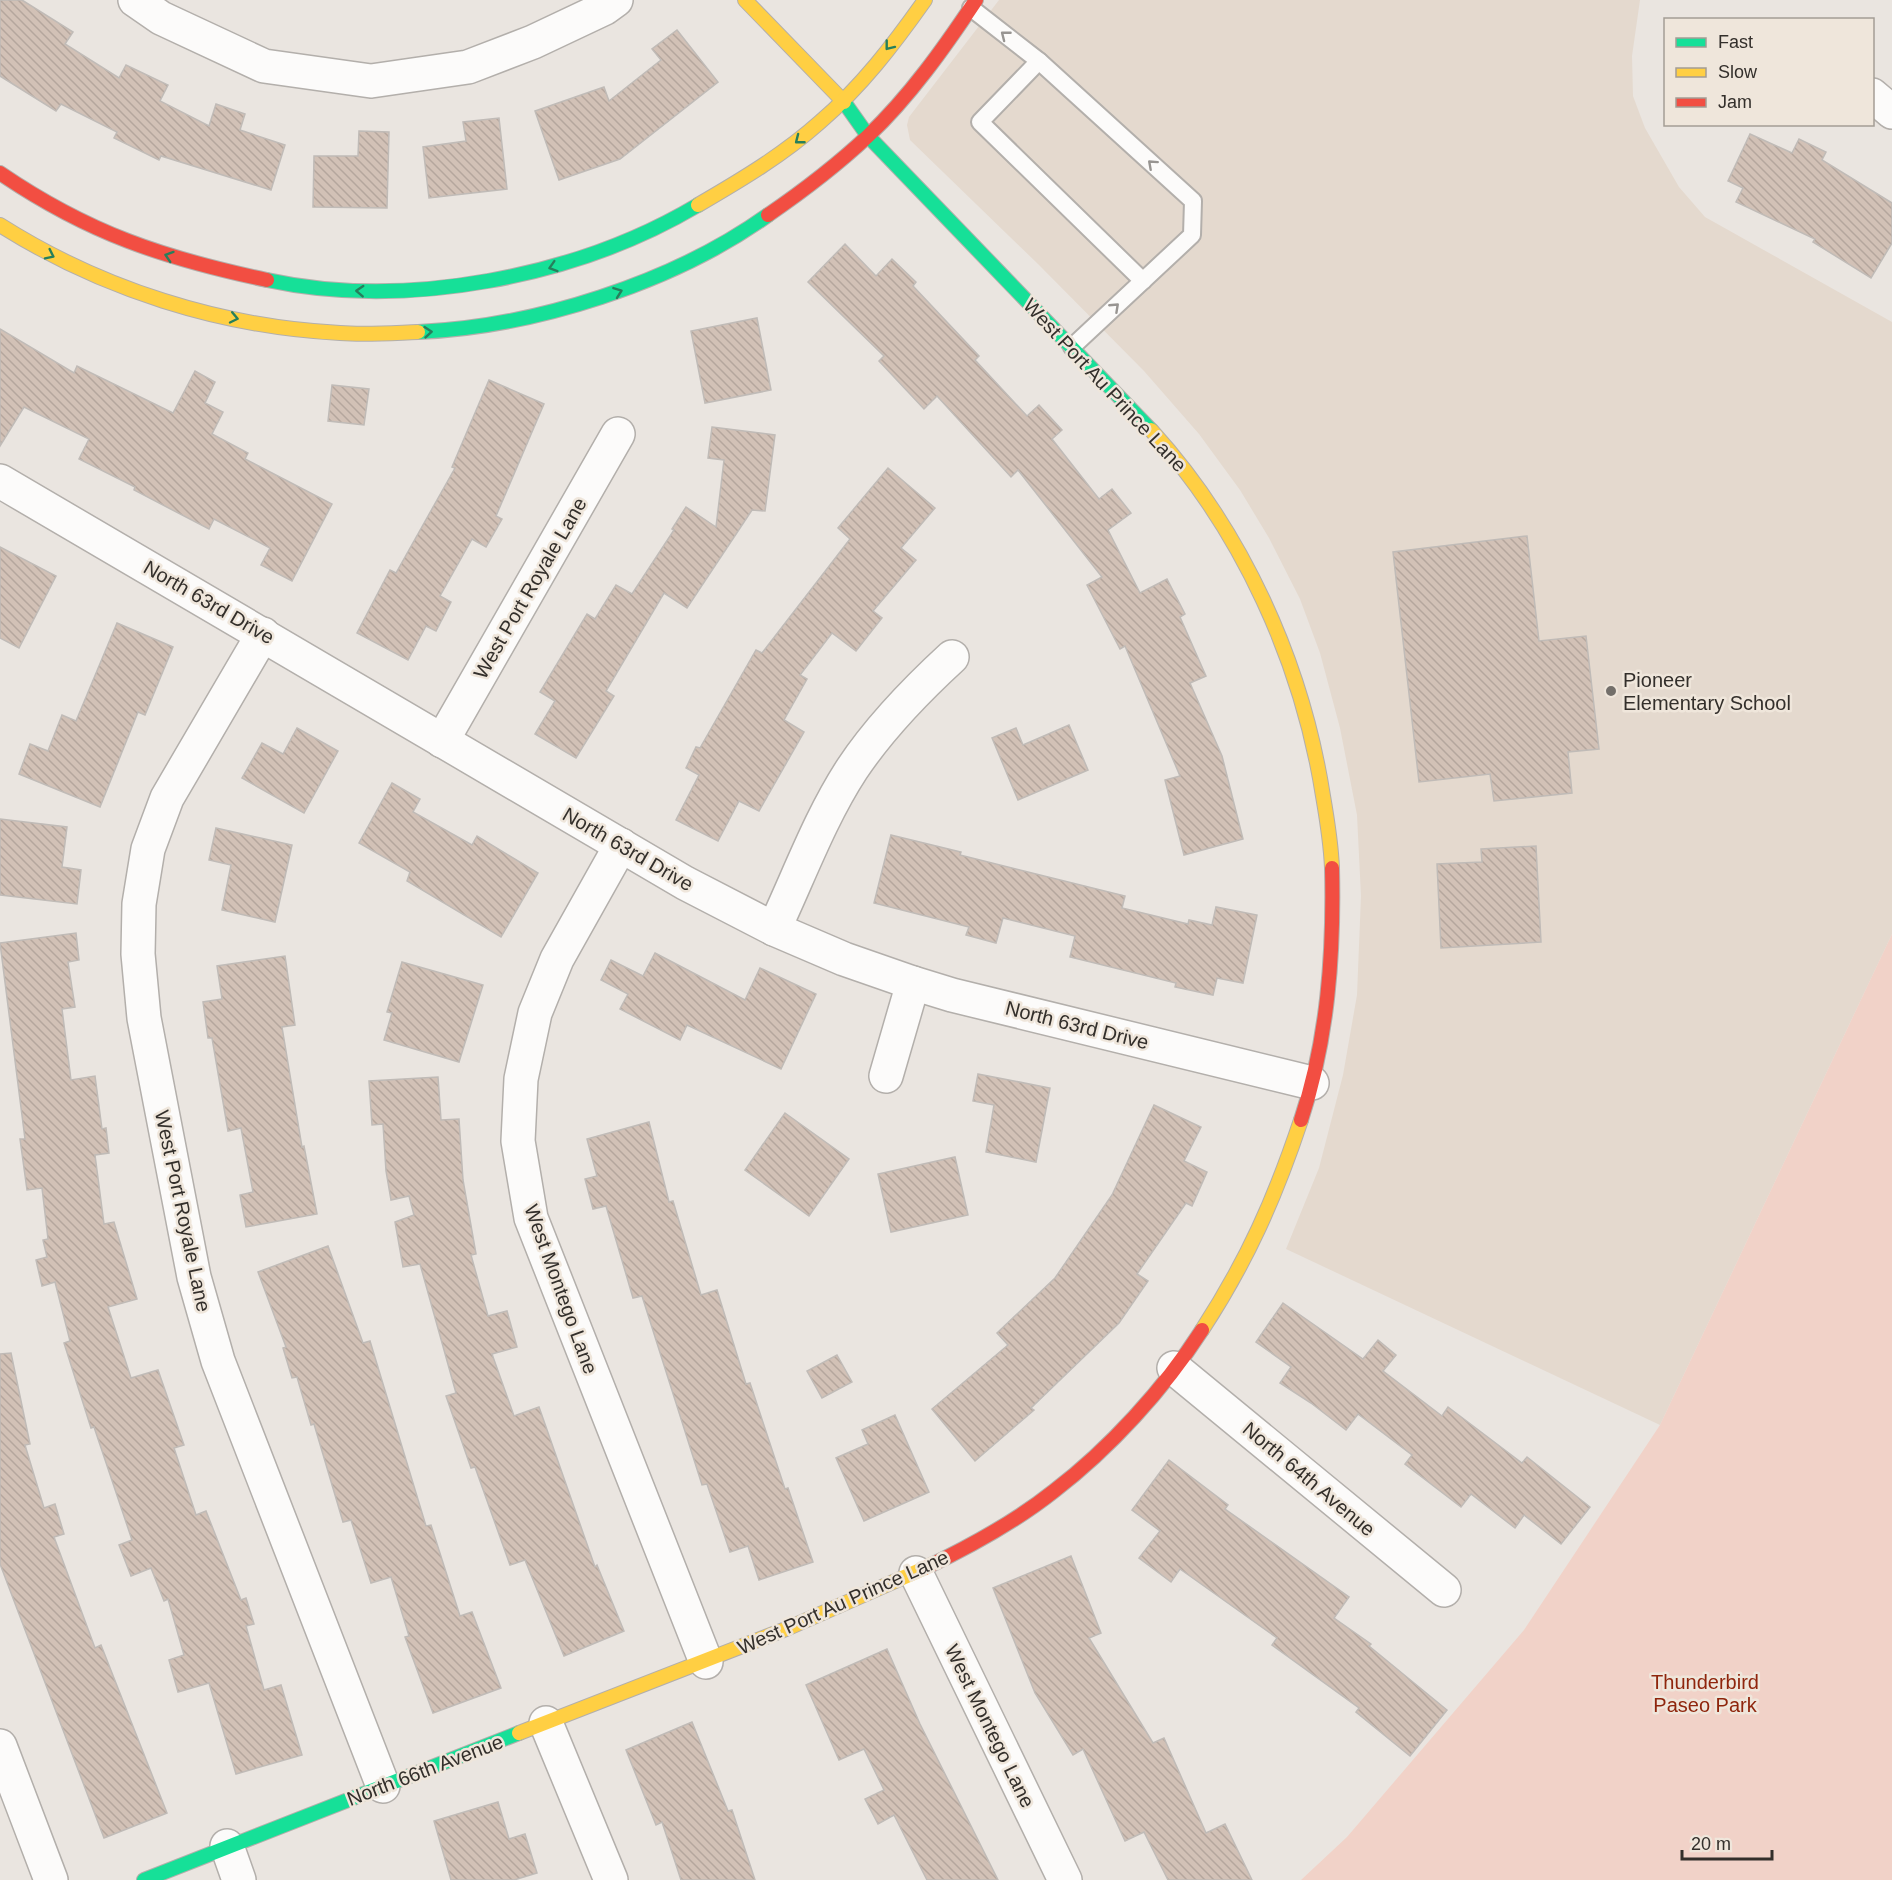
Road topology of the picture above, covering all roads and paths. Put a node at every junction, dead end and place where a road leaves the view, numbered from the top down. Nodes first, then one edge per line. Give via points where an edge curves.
1 (135, 0) edge
2 (616, 0) edge
3 (745, 0) edge
4 (925, 0) edge
5 (969, 3) edge
6 (1039, 61) junction
7 (1874, 97) edge
8 (843, 101) junction
9 (1892, 112) edge
10 (868, 136) junction
11 (0, 173) edge
12 (0, 225) edge
13 (1143, 280) junction
14 (1072, 347) junction
15 (618, 434) dead end
16 (0, 481) edge
17 (263, 634) junction
18 (952, 657) dead end
19 (442, 741) junction
20 (621, 845) junction
21 (774, 929) junction
22 (913, 983) junction
23 (886, 1076) dead end
24 (1312, 1083) junction
25 (1174, 1368) junction
26 (916, 1573) junction
27 (1444, 1590) dead end
28 (706, 1662) junction
29 (546, 1723) junction
30 (0, 1746) edge
31 (384, 1786) junction
32 (226, 1846) junction
33 (51, 1880) edge
34 (144, 1880) edge
35 (239, 1880) edge
36 (611, 1880) edge
37 (1065, 1880) edge

1 - 2 street via 161,18 264,66 371,81 468,67 533,42
3 - 8 street, West Port Au Prince Lane
4 -> 8 street
6 -> 5 lane
5 - 10 street via 941,54
13 -> 6 lane via 1192,235 1193,201
6 - 13 lane via 980,122
7 - 9 street
8 - 10 street, West Port Au Prince Lane
8 -> 11 street via 767,163 670,223 532,273 426,291 320,289 189,263 82,223
12 -> 10 street via 30,245 127,289 224,316 268,325 358,334 468,328 615,294 672,271 787,203
10 - 14 street, West Port Au Prince Lane
14 -> 13 lane
14 - 24 street, West Port Au Prince Lane via 1178,460 1252,580 1288,659 1312,737 1332,865 1333,939 1324,1027
15 - 19 street, West Port Royale Lane
16 - 17 street, North 63rd Drive
17 - 19 street, North 63rd Drive
17 - 31 street, West Port Royale Lane via 167,798 148,849 139,904 138,954 144,1018 194,1277 218,1361
18 - 21 street via 881,730 852,770 825,818
19 - 20 street, North 63rd Drive
20 - 21 street, North 63rd Drive
20 - 28 street, West Montego Lane via 557,959 535,1013 521,1079 518,1141 531,1218
21 - 22 street, North 63rd Drive
22 - 23 street
22 - 24 street, North 63rd Drive
24 - 25 street, West Port Au Prince Lane via 1259,1232 1202,1330
25 - 26 street, West Port Au Prince Lane via 1117,1432 1059,1488 997,1529
25 - 27 street, North 64th Avenue
26 - 28 street, West Port Au Prince Lane
26 - 37 street, West Montego Lane
28 - 29 street, North 66th Avenue
29 - 31 street, North 66th Avenue
29 - 36 street
30 - 33 street
31 - 32 street, North 66th Avenue
32 - 34 street, North 66th Avenue
32 - 35 street

